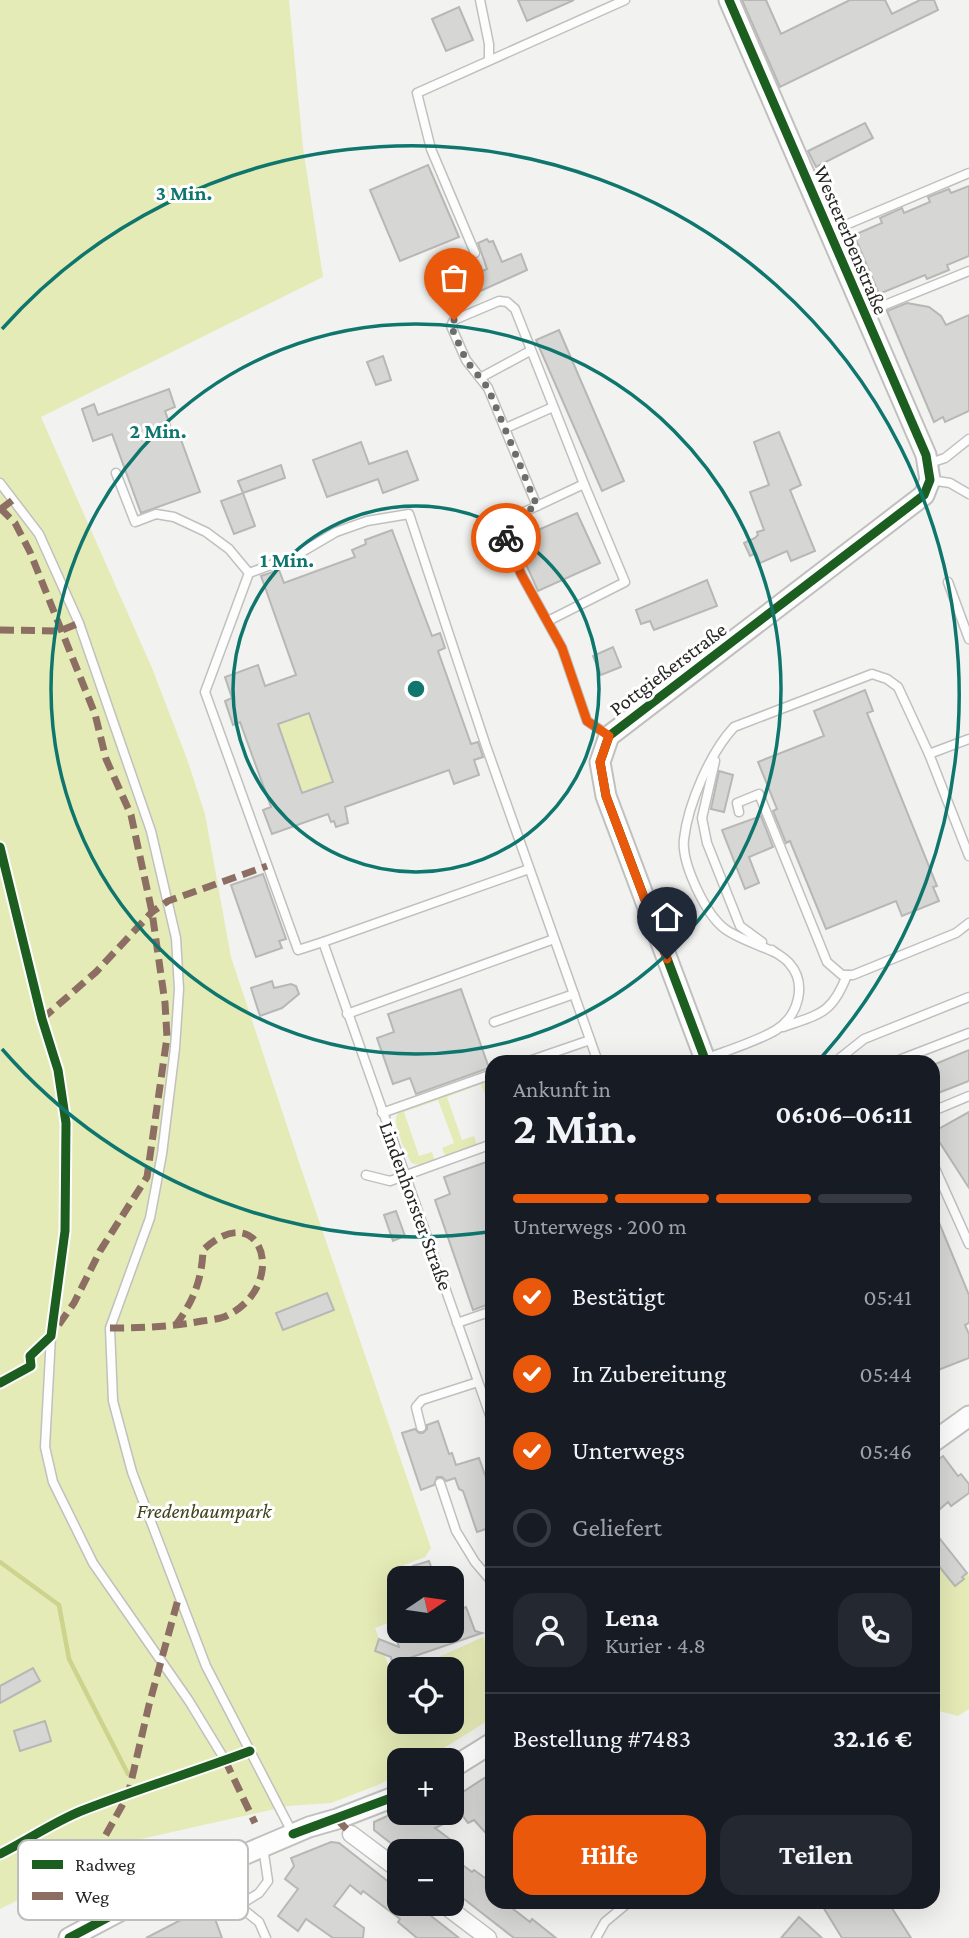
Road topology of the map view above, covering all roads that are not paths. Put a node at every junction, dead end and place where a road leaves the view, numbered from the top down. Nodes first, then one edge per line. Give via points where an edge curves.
1 (480, 0) edge
2 (625, 0) edge
3 (729, 0) edge
4 (489, 60) junction
5 (969, 173) edge
6 (829, 232) junction
7 (475, 253) dead end
8 (969, 271) edge
9 (864, 313) junction
10 (530, 351) junction
11 (480, 378) junction
12 (553, 407) junction
13 (506, 428) junction
14 (969, 439) edge
15 (116, 473) dead end
16 (927, 480) junction
17 (0, 483) edge
18 (584, 484) junction
19 (969, 494) edge
20 (537, 506) junction
21 (249, 573) junction
22 (948, 582) dead end
23 (548, 621) junction
24 (969, 639) edge
25 (609, 736) junction
26 (969, 739) edge
27 (717, 751) junction
28 (929, 754) junction
29 (739, 812) dead end
30 (0, 847) edge
31 (969, 856) edge
32 (529, 869) junction
33 (969, 923) edge
34 (554, 939) junction
35 (323, 942) junction
36 (774, 952) junction
37 (847, 975) junction
38 (574, 994) junction
39 (969, 997) edge
40 (347, 1014) junction
41 (494, 1022) dead end
42 (776, 1030) junction
43 (969, 1033) edge
44 (590, 1040) junction
45 (546, 1055) edge
46 (595, 1055) edge
47 (704, 1055) edge
48 (720, 1055) edge
49 (844, 1055) edge
50 (912, 1055) edge
51 (485, 1077) edge
52 (969, 1096) edge
53 (940, 1108) edge
54 (383, 1113) junction
55 (485, 1147) edge
56 (366, 1175) dead end
57 (405, 1176) junction
58 (940, 1180) edge
59 (969, 1244) edge
60 (485, 1313) edge
61 (457, 1323) junction
62 (478, 1381) junction
63 (485, 1400) edge
64 (969, 1416) edge
65 (421, 1427) dead end
66 (940, 1437) edge
67 (440, 1483) dead end
68 (485, 1574) edge
69 (485, 1747) edge
70 (225, 1760) dead end
71 (464, 1760) edge
72 (387, 1799) edge
73 (351, 1833) dead end
74 (293, 1834) junction
75 (263, 1847) junction
76 (248, 1853) edge
77 (387, 1861) edge
78 (248, 1900) edge
79 (620, 1909) edge
80 (248, 1914) edge
81 (459, 1916) edge
82 (103, 1920) edge
83 (69, 1938) edge
84 (266, 1938) edge
85 (488, 1938) edge
86 (596, 1938) edge

1 - 4 lane
2 - 4 lane
3 - 6 street, Westererbenstraße
4 - 7 lane via 417,93 431,149
5 - 6 lane
6 - 9 street, Westererbenstraße
8 - 9 lane
9 - 16 street, Westererbenstraße via 926,455
10 - 11 lane
10 - 11 lane via 515,309 507,302 499,301 454,320 451,326 458,347
10 - 12 lane
11 - 13 lane
12 - 13 lane
12 - 18 lane
13 - 20 lane
14 - 16 lane via 945,457
15 - 21 lane via 135,522 156,514 174,517 229,548
16 - 19 lane via 950,483
16 - 25 street, Pottgießerstraße
17 - 74 lane via 39,534 79,623 150,831 176,938 179,989 162,1154 150,1218 110,1328 113,1401 132,1472 206,1666
18 - 20 lane
18 - 23 lane via 625,582
20 - 23 lane via 507,520 506,538
21 - 32 lane via 295,556 335,532 409,514
21 - 35 lane via 205,692 298,950
22 - 24 lane
23 - 25 lane via 587,721
25 - 47 street, Pottgießerstraße via 600,762 606,796
26 - 28 lane
27 - 28 lane via 734,727 872,674 898,687
27 - 36 lane via 702,818 707,843 740,926
27 - 36 lane via 688,822 683,841 686,858 711,915 726,930
28 - 31 lane
29 - 37 lane via 737,803 759,794 827,962
30 - 70 lane via 58,1070 66,1123 65,1231 51,1336 45,1447 53,1482 93,1563
32 - 34 lane
32 - 35 lane
33 - 37 lane via 956,933
34 - 38 lane
34 - 40 lane
35 - 40 lane, Lindenhorster Straße
36 - 42 lane via 791,964 800,999 791,1017
37 - 42 lane via 834,1003 821,1013
38 - 41 lane
38 - 44 lane
39 - 49 lane via 864,1039
40 - 54 lane, Lindenhorster Straße
42 - 48 lane
43 - 50 lane
44 - 45 lane
44 - 46 lane
51 - 54 lane
52 - 53 lane
54 - 57 lane, Lindenhorster Straße
55 - 57 lane
56 - 57 lane via 390,1181
57 - 61 lane, Lindenhorster Straße
58 - 59 lane
60 - 61 lane
61 - 62 lane, Lindenhorster Straße
62 - 63 lane, Lindenhorster Straße
62 - 65 lane via 422,1400 416,1407
64 - 66 street
67 - 68 lane via 456,1531
69 - 71 street
72 - 74 street
73 - 77 street
74 - 75 street
75 - 76 street
75 - 78 lane via 268,1881
79 - 86 lane via 604,1922
80 - 84 lane via 259,1922
81 - 85 street
82 - 83 street

